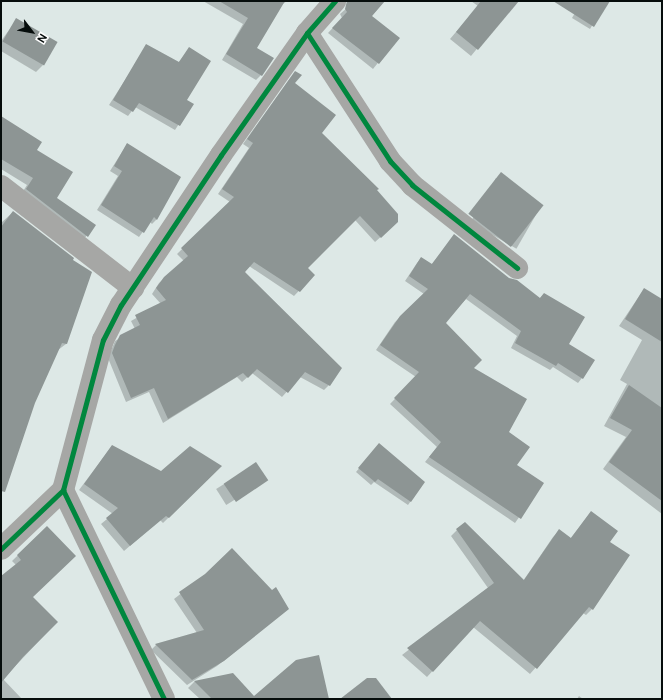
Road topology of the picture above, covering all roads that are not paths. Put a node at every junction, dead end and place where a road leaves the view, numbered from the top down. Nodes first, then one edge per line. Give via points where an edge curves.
1 (334, 1) edge
2 (307, 33) junction
3 (1, 186) edge
4 (517, 268) dead end
5 (133, 288) junction
6 (63, 490) junction
7 (1, 549) edge
8 (164, 699) edge

1 - 2 street
2 - 4 street via 390,161 412,185
2 - 5 street via 221,155
3 - 5 street
5 - 6 street via 103,340
6 - 7 street
6 - 8 street

